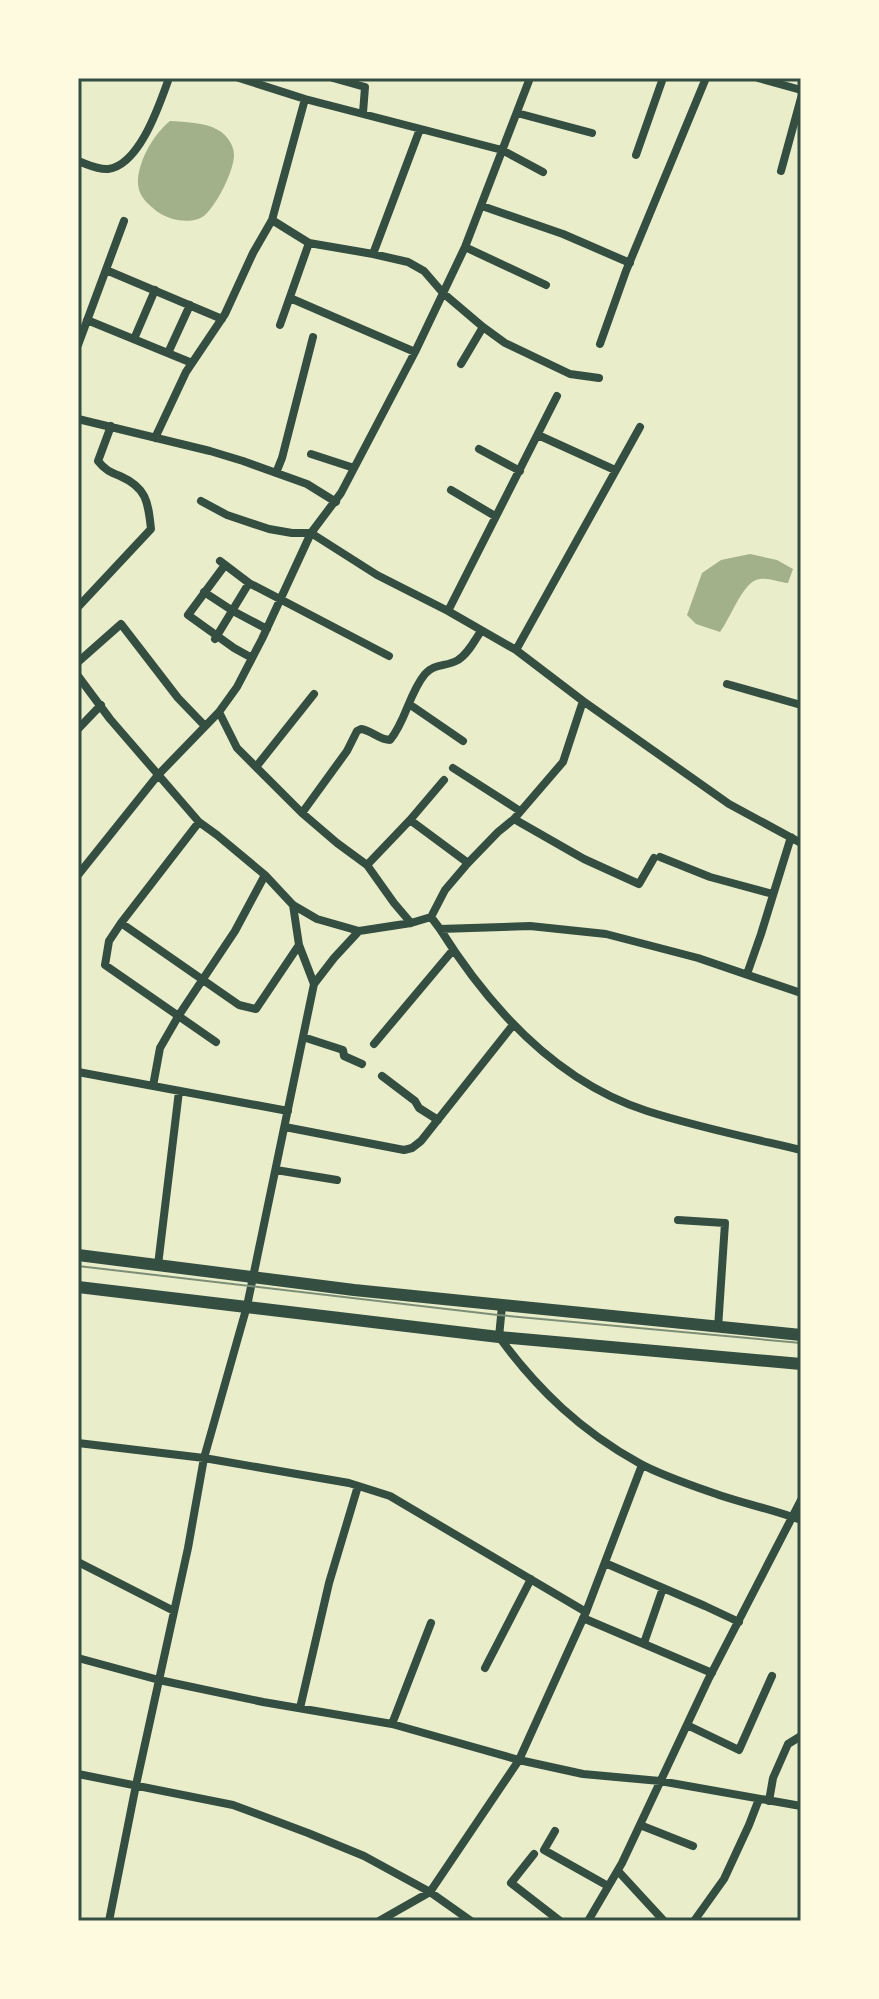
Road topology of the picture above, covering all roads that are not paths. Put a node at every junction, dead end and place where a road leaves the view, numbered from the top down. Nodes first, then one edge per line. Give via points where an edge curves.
1 (169, 78) edge
2 (239, 78) edge
3 (333, 78) edge
4 (530, 78) edge
5 (663, 78) edge
6 (706, 78) edge
7 (758, 78) edge
8 (801, 90) edge
9 (801, 98) edge
10 (305, 99) junction
11 (363, 113) junction
12 (517, 113) junction
13 (420, 129) junction
14 (592, 133) dead end
15 (502, 150) junction
16 (636, 155) dead end
17 (78, 161) edge
18 (781, 171) dead end
19 (543, 172) dead end
20 (482, 206) junction
21 (272, 220) junction
22 (124, 221) dead end
23 (309, 243) junction
24 (465, 247) junction
25 (373, 254) junction
26 (630, 263) junction
27 (106, 270) junction
28 (546, 285) dead end
29 (155, 290) junction
30 (443, 293) junction
31 (290, 298) junction
32 (190, 305) junction
33 (222, 319) junction
34 (87, 320) junction
35 (280, 325) dead end
36 (483, 327) junction
37 (313, 337) dead end
38 (134, 339) junction
39 (600, 344) dead end
40 (78, 345) edge
41 (415, 352) junction
42 (168, 353) junction
43 (192, 363) junction
44 (461, 364) dead end
45 (599, 378) dead end
46 (557, 396) dead end
47 (78, 419) edge
48 (111, 426) junction
49 (640, 427) dead end
50 (538, 435) junction
51 (155, 438) junction
52 (479, 449) dead end
53 (311, 454) dead end
54 (354, 468) junction
55 (615, 470) junction
56 (520, 471) junction
57 (276, 473) junction
58 (451, 490) dead end
59 (201, 501) dead end
60 (336, 502) junction
61 (495, 516) junction
62 (311, 533) junction
63 (249, 583) junction
64 (204, 592) junction
65 (281, 599) junction
66 (78, 607) edge
67 (233, 611) junction
68 (448, 611) junction
69 (267, 629) junction
70 (481, 631) junction
71 (216, 638) junction
72 (516, 650) junction
73 (389, 656) dead end
74 (252, 658) junction
75 (78, 662) edge
76 (78, 676) edge
77 (727, 684) dead end
78 (314, 694) dead end
79 (583, 701) junction
80 (409, 704) junction
81 (101, 705) junction
82 (801, 705) edge
83 (219, 712) junction
84 (205, 726) junction
85 (78, 729) edge
86 (463, 741) dead end
87 (256, 767) junction
88 (453, 768) dead end
89 (158, 775) junction
90 (444, 780) dead end
91 (302, 813) junction
92 (517, 815) junction
93 (410, 820) junction
94 (199, 822) junction
95 (791, 837) junction
96 (801, 843) edge
97 (468, 863) junction
98 (367, 865) junction
99 (78, 875) edge
100 (265, 875) junction
101 (773, 894) junction
102 (293, 905) junction
103 (431, 917) junction
104 (121, 923) junction
105 (411, 923) junction
106 (440, 929) junction
107 (359, 931) junction
108 (299, 945) junction
109 (453, 950) junction
110 (747, 974) junction
111 (203, 981) junction
112 (314, 984) junction
113 (801, 993) edge
114 (179, 1015) junction
115 (513, 1025) junction
116 (303, 1037) junction
117 (216, 1042) dead end
118 (374, 1044) dead end
119 (362, 1064) dead end
120 (78, 1072) edge
121 (382, 1076) dead end
122 (153, 1086) junction
123 (179, 1091) junction
124 (288, 1111) junction
125 (438, 1120) junction
126 (285, 1127) junction
127 (801, 1150) edge
128 (276, 1170) junction
129 (337, 1180) dead end
130 (678, 1220) dead end
131 (78, 1255) edge
132 (158, 1265) junction
133 (253, 1278) junction
134 (78, 1287) edge
135 (247, 1306) junction
136 (502, 1306) junction
137 (718, 1328) junction
138 (801, 1335) edge
139 (499, 1337) junction
140 (801, 1364) edge
141 (78, 1443) edge
142 (204, 1458) junction
143 (642, 1465) junction
144 (358, 1486) junction
145 (801, 1500) edge
146 (797, 1519) edge
147 (78, 1562) edge
148 (605, 1563) junction
149 (531, 1579) junction
150 (663, 1588) junction
151 (174, 1611) junction
152 (584, 1615) junction
153 (739, 1622) junction
154 (431, 1623) dead end
155 (644, 1643) junction
156 (78, 1658) edge
157 (485, 1668) dead end
158 (712, 1673) junction
159 (772, 1676) dead end
160 (159, 1680) junction
161 (300, 1708) junction
162 (392, 1724) junction
163 (687, 1725) junction
164 (801, 1736) edge
165 (519, 1760) junction
166 (78, 1774) edge
167 (660, 1781) junction
168 (136, 1785) junction
169 (764, 1800) junction
170 (801, 1806) edge
171 (640, 1825) junction
172 (555, 1831) dead end
173 (693, 1846) dead end
174 (534, 1854) dead end
175 (618, 1871) junction
176 (608, 1886) junction
177 (430, 1892) junction
178 (109, 1921) edge
179 (379, 1921) edge
180 (471, 1921) edge
181 (560, 1921) edge
182 (588, 1921) edge
183 (664, 1921) edge
184 (694, 1921) edge

1 - 17 street via 155,117 122,163 111,169
2 - 10 street
3 - 11 street via 365,87
4 - 12 street
5 - 16 street
6 - 26 street
7 - 8 street
9 - 18 street
10 - 11 street
10 - 21 street
11 - 13 street
12 - 14 street
12 - 15 street
13 - 15 street
13 - 25 street
15 - 19 street
15 - 20 street
20 - 24 street
20 - 26 street
21 - 23 street
21 - 33 street
22 - 27 street
23 - 25 street
23 - 31 street
24 - 28 street
24 - 30 street
25 - 30 street via 408,262
26 - 39 street
27 - 29 street
27 - 34 street
29 - 32 street
29 - 38 street
30 - 36 street
30 - 41 street
31 - 35 street
31 - 41 street
32 - 33 street
32 - 42 street
33 - 43 street
34 - 38 street
34 - 40 street
36 - 44 street
36 - 45 street via 570,374
37 - 57 street
38 - 42 street
41 - 54 street
42 - 43 street
43 - 51 street
46 - 50 street
47 - 48 street
48 - 51 street
48 - 66 street via 98,461 141,488 151,529
49 - 55 street
50 - 55 street
50 - 56 street
51 - 57 street
52 - 56 street
53 - 54 street
54 - 60 street
55 - 72 street
56 - 61 street
57 - 60 street
58 - 61 street
59 - 62 street via 269,529
60 - 62 street
61 - 68 street
62 - 65 street
62 - 68 street
63 - 64 street via 222,563
63 - 65 street
63 - 67 street
64 - 67 street
64 - 71 street via 188,615
65 - 69 street
65 - 73 street
67 - 69 street
67 - 71 street
68 - 70 street
69 - 74 street
70 - 72 street
70 - 80 street via 461,659 426,671
71 - 74 street
72 - 79 street
74 - 83 street
75 - 84 street via 121,624
76 - 81 street
77 - 82 street
78 - 87 street
79 - 92 street via 563,762
79 - 95 street via 729,804
80 - 86 street
80 - 91 street via 390,740 366,729 357,731
81 - 85 street
81 - 89 street
83 - 84 street
83 - 87 street via 237,748
84 - 89 street
87 - 91 street
88 - 92 street
89 - 94 street
89 - 99 street
90 - 93 street
91 - 98 street
92 - 97 street
92 - 101 street via 584,859 639,884 657,858
93 - 97 street
93 - 98 street
94 - 100 street
94 - 104 street
95 - 96 street
95 - 101 street
97 - 103 street
98 - 105 street
100 - 102 street
100 - 111 street
101 - 110 street
102 - 107 street via 317,919
102 - 108 street
103 - 105 street
103 - 106 street
104 - 111 street
104 - 114 street via 107,947 105,965
105 - 107 street
106 - 109 street
106 - 110 street via 530,926 606,934
107 - 112 street
108 - 111 street via 256,1009 239,1005
108 - 112 street
109 - 115 street
109 - 118 street
110 - 113 street
111 - 114 street
112 - 116 street
114 - 117 street
114 - 122 street via 160,1048
115 - 125 street
115 - 127 street via 575,1076 613,1097
116 - 119 street via 343,1050 344,1056
116 - 124 street
120 - 122 street
121 - 125 street
122 - 123 street
123 - 124 street
123 - 132 street
124 - 126 street
125 - 126 street via 421,1141 404,1150
126 - 128 street
128 - 129 street
128 - 133 street
130 - 137 street via 725,1223
131 - 132 main road
132 - 133 main road
133 - 135 street
133 - 136 main road
134 - 135 main road
135 - 139 main road
135 - 142 street
136 - 137 main road
136 - 139 street
137 - 138 main road
139 - 140 main road
139 - 143 street via 552,1401
141 - 142 street
142 - 144 street
142 - 151 street
143 - 146 street
143 - 148 street
144 - 149 street via 390,1496
144 - 161 street
145 - 146 street
146 - 153 street
147 - 151 street
148 - 150 street
148 - 152 street
149 - 152 street
149 - 157 street
150 - 153 street
150 - 155 street
151 - 160 street
152 - 155 street
152 - 165 street
153 - 158 street
154 - 162 street
155 - 158 street
156 - 160 street
158 - 163 street
159 - 163 street via 739,1750
160 - 161 street
160 - 168 street
161 - 162 street
162 - 165 street
163 - 167 street
164 - 169 street via 788,1744
165 - 167 street via 583,1774
165 - 177 street
166 - 168 street
167 - 169 street
167 - 171 street
168 - 177 street via 258,1814 364,1856
168 - 178 street
169 - 170 street
169 - 184 street via 724,1879
171 - 173 street
171 - 175 street
172 - 176 street via 544,1850
174 - 181 street via 511,1883
175 - 176 street
175 - 183 street
176 - 182 street
177 - 179 street
177 - 180 street

